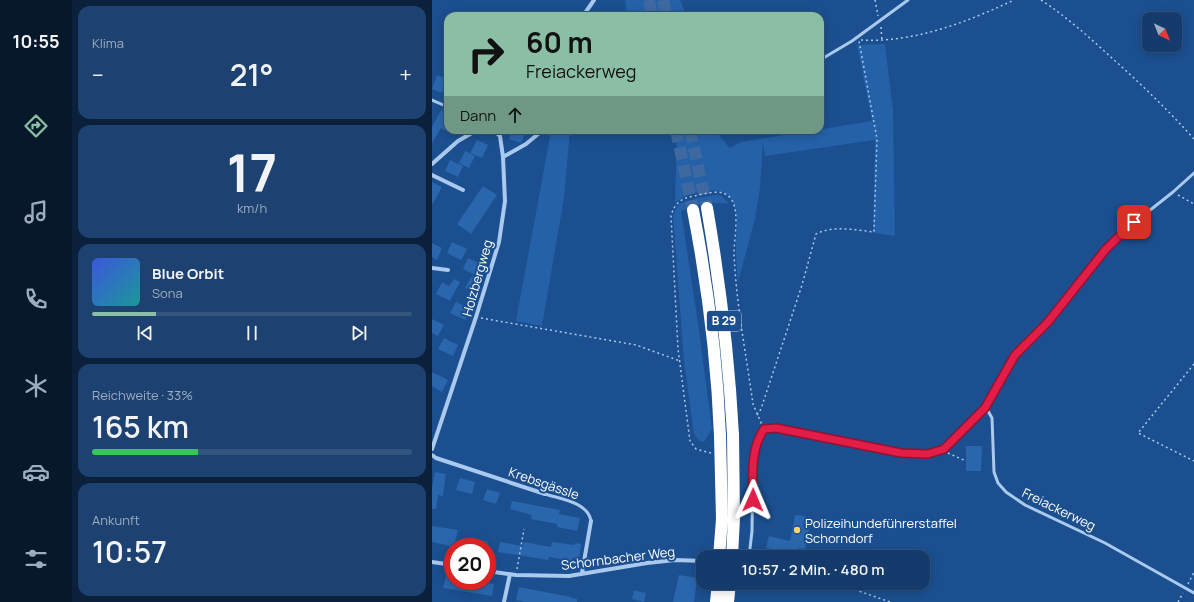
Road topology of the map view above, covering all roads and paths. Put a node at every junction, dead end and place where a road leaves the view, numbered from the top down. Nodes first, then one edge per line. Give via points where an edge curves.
1 (594, 0) edge
2 (875, 0) edge
3 (908, 0) edge
4 (1014, 0) edge
5 (1041, 0) edge
6 (586, 12) edge
7 (880, 22) junction
8 (882, 41) junction
9 (824, 58) edge
10 (432, 100) edge
11 (444, 105) edge
12 (470, 134) edge
13 (540, 134) edge
14 (500, 136) edge
15 (1194, 139) edge
16 (503, 157) junction
17 (432, 164) edge
18 (1194, 173) edge
19 (432, 175) edge
20 (463, 190) dead end
21 (1173, 192) junction
22 (1194, 204) edge
23 (707, 208) tunnel mouth
24 (693, 210) tunnel mouth
25 (432, 268) edge
26 (448, 270) dead end
27 (476, 317) junction
28 (680, 361) junction
29 (1194, 364) edge
30 (985, 408) junction
31 (757, 415) junction
32 (764, 429) junction
33 (432, 449) edge
34 (696, 449) dead end
35 (944, 449) junction
36 (432, 455) edge
37 (966, 461) dead end
38 (1194, 461) edge
39 (544, 494) joint
40 (591, 521) joint
41 (524, 529) dead end
42 (720, 550) edge
43 (732, 550) edge
44 (750, 550) edge
45 (696, 561) edge
46 (432, 562) edge
47 (444, 564) edge
48 (496, 572) edge
49 (1194, 572) edge
50 (582, 573) junction
51 (510, 574) junction
52 (516, 575) junction
53 (1186, 588) junction
54 (717, 590) edge
55 (729, 590) edge
56 (856, 590) edge
57 (1194, 593) edge
58 (504, 602) edge
59 (716, 602) edge
60 (728, 602) edge
61 (890, 602) edge
62 (1178, 602) edge

1 - 6 street
2 - 7 path
3 - 7 lane
4 - 8 path via 983,15 958,23 909,38
5 - 15 path via 1070,21 1140,83
7 - 8 path
7 - 9 lane
8 - 31 path via 859,40 877,139 874,232 832,229 816,234 802,284
10 - 11 lane
12 - 17 street
13 - 16 street
14 - 16 street, Holzbergweg
16 - 27 street, Holzbergweg via 505,201 499,242
18 - 21 lane
19 - 20 street
21 - 22 path
21 - 30 lane via 1125,230 1106,249 1048,322 1015,355
23 - 43 highway, B 29, bridge via 718,271 729,370 733,436
24 - 42 highway, B 29, bridge via 706,276 718,381 722,519
25 - 26 street
27 - 28 path via 636,345
27 - 33 street, Holzbergweg
28 - 31 path via 672,210 678,202 686,198 716,192 726,194 731,199 734,209 735,270 753,404
28 - 34 path via 690,441
29 - 38 path via 1138,433
30 - 35 lane
30 - 53 lane, Freiackerweg via 992,418 994,472 998,483 1006,492 1025,505 1105,543
31 - 32 path
32 - 35 lane via 776,428 901,453 928,454
32 - 44 lane via 753,453
35 - 37 path via 950,455
36 - 39 street, Krebsgässle
39 - 40 lane, Krebsgässle via 585,508 590,514
40 - 50 street, Krebsgässle
41 - 52 path
45 - 50 street, Schornbacher Weg via 647,563
46 - 47 street
48 - 51 street, Schornbacher Weg
49 - 53 path
50 - 52 street, Schornbacher Weg via 568,576
51 - 52 street, Schornbacher Weg
51 - 58 street
53 - 57 lane, Freiackerweg
53 - 62 path
54 - 59 highway
55 - 60 highway
56 - 61 path

